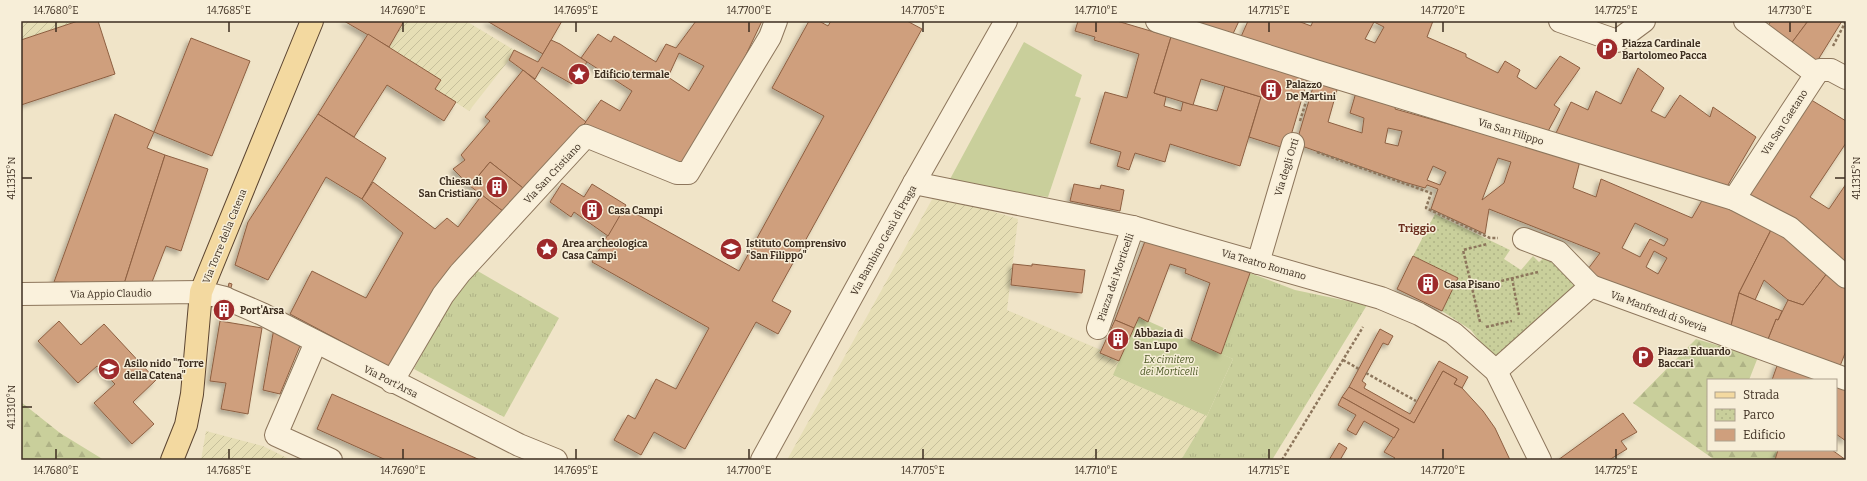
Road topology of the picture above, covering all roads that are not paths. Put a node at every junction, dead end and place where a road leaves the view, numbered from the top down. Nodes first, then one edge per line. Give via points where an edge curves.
1 (312, 21) edge
2 (776, 21) edge
3 (1006, 21) edge
4 (1157, 21) edge
5 (1560, 21) edge
6 (1644, 21) edge
7 (1745, 21) edge
8 (1816, 74) junction
9 (1846, 78) edge
10 (1293, 144) road end
11 (914, 183) junction
12 (1734, 199) junction
13 (1133, 227) junction
14 (1524, 239) road end
15 (1258, 263) junction
16 (1846, 277) edge
17 (1590, 286) junction
18 (201, 292) junction
19 (21, 294) edge
20 (1098, 328) dead end
21 (316, 342) junction
22 (1496, 371) junction
23 (1846, 379) edge
24 (392, 382) junction
25 (516, 453) edge
26 (172, 460) edge
27 (330, 460) edge
28 (556, 460) edge
29 (762, 460) edge
30 (1540, 460) edge

1 - 18 main road, Via Torre della Catena
2 - 24 street, Via San Cristiano via 770,37 688,173 677,173 586,136 460,273 443,295
3 - 11 street, Via Bambino Gesù di Praga
4 - 12 street, Via San Filippo
5 - 6 street via 1617,41
7 - 8 street
8 - 9 street via 1820,70 1831,70
8 - 12 street, Via San Gaetano
10 - 15 street, Via degli Orti
11 - 13 street, Via Teatro Romano
11 - 29 street, Via Bambino Gesù di Praga
12 - 16 street, Via San Filippo via 1790,228
13 - 15 street, Via Teatro Romano
13 - 20 street, Piazza dei Morticelli
14 - 17 street via 1558,252
15 - 22 street, Via Teatro Romano via 1381,298 1419,314 1453,333
17 - 22 street
17 - 23 street, Via Manfredi di Svevia
18 - 19 street, Via Appio Claudio
18 - 21 street, Via Port'Arsa via 262,314
18 - 26 main road, Via Torre della Catena via 192,394 186,425
21 - 24 street, Via Port'Arsa
21 - 27 street via 276,435
22 - 30 street, Via Teatro Romano
24 - 25 street, Via Port'Arsa
25 - 28 street, Via Port'Arsa

